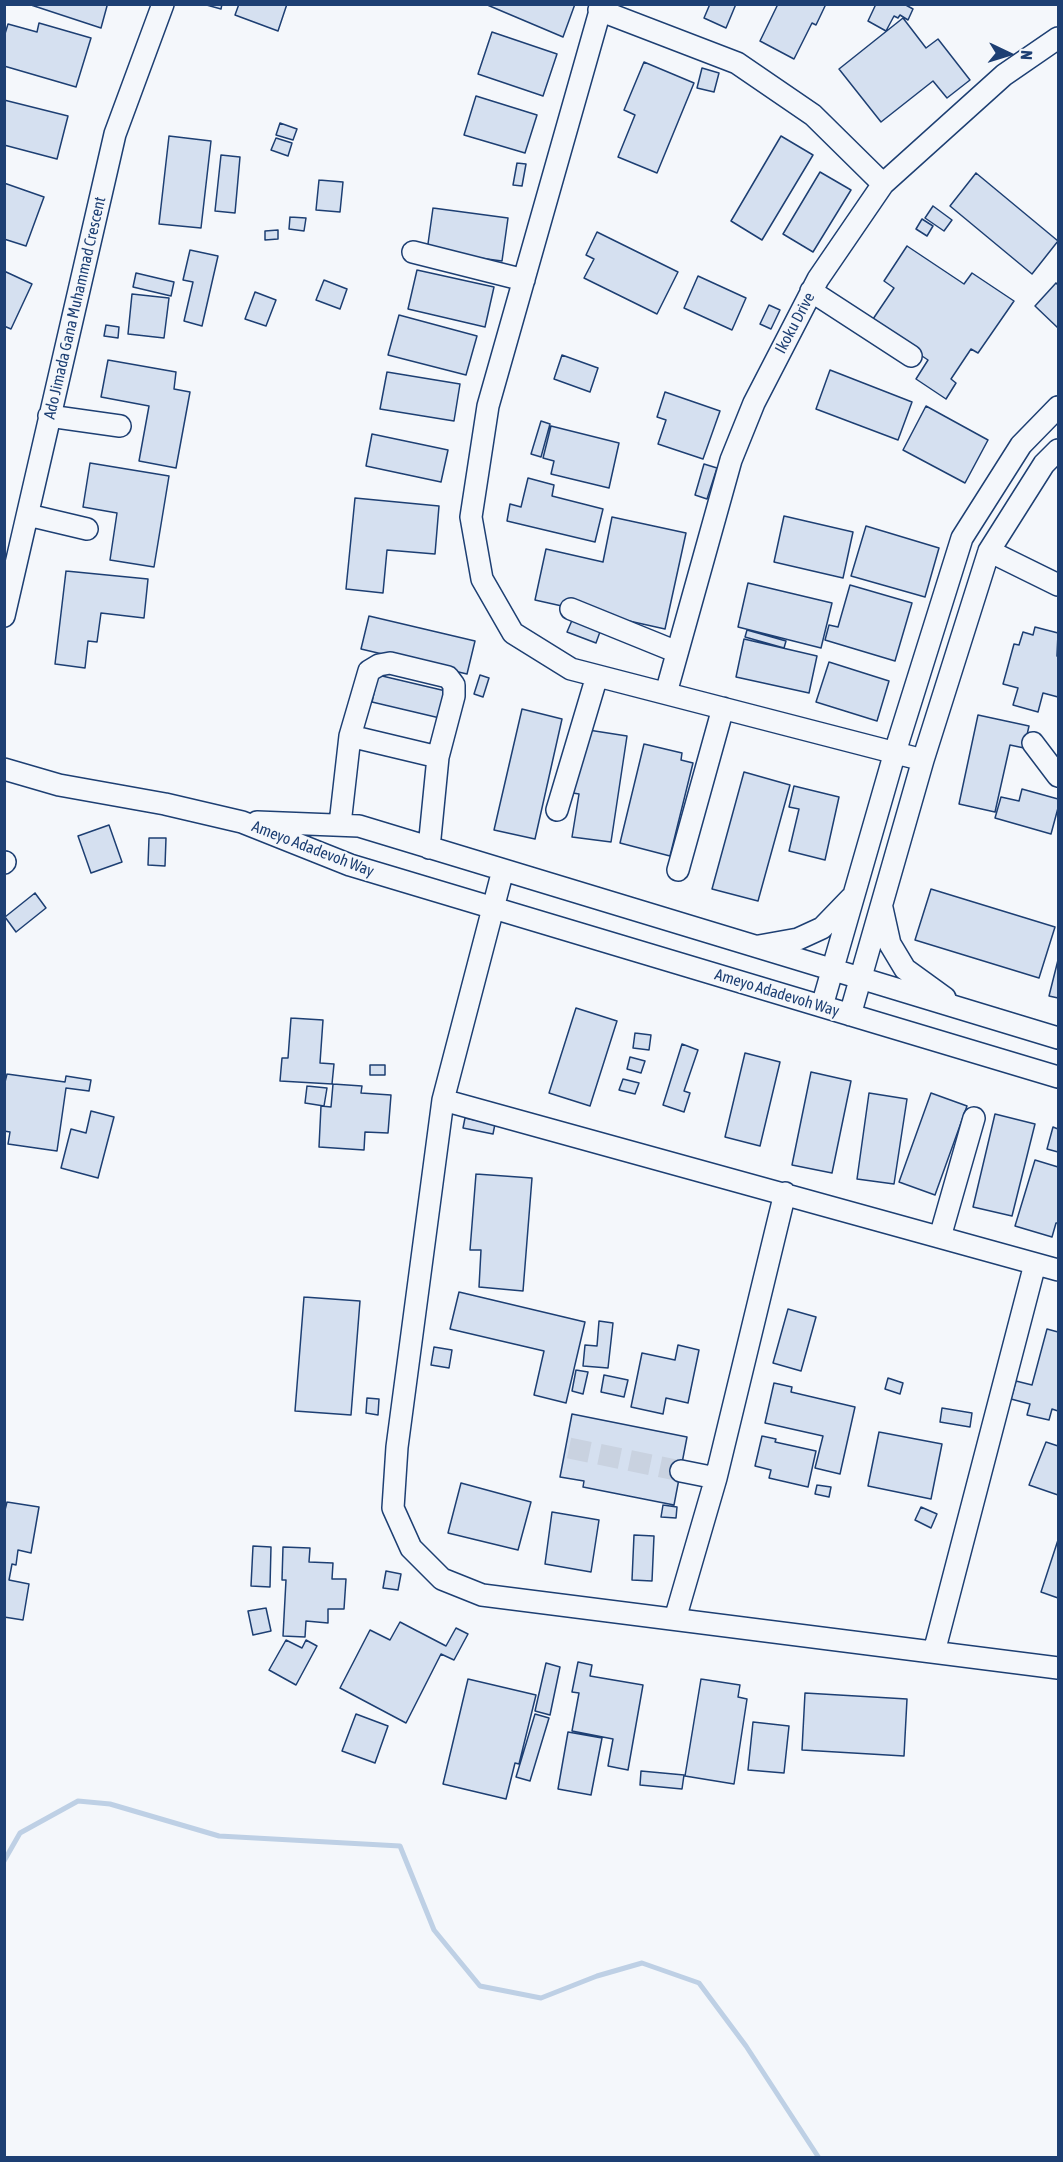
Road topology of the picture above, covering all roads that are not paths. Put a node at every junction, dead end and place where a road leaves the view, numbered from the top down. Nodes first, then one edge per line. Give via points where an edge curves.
1 (163, 4) edge
2 (601, 8) edge
3 (1059, 38) edge
4 (883, 184) junction
5 (413, 252) dead end
6 (524, 280) junction
7 (811, 291) junction
8 (911, 356) dead end
9 (1059, 407) edge
10 (49, 416) junction
11 (120, 426) dead end
12 (1059, 450) edge
13 (28, 515) junction
14 (87, 529) dead end
15 (11, 549) edge
16 (989, 551) junction
17 (1059, 585) edge
18 (571, 609) dead end
19 (4, 616) edge
20 (677, 652) junction
21 (597, 676) junction
22 (666, 693) junction
23 (723, 708) junction
24 (350, 736) junction
25 (1034, 743) dead end
26 (895, 752) junction
27 (438, 757) junction
28 (923, 760) junction
29 (4, 769) edge
30 (1059, 776) edge
31 (557, 810) dead end
32 (242, 822) junction
33 (340, 824) junction
34 (429, 848) junction
35 (503, 870) junction
36 (678, 870) dead end
37 (853, 896) junction
38 (881, 906) junction
39 (494, 908) junction
40 (756, 947) junction
41 (832, 970) junction
42 (861, 978) junction
43 (822, 1006) junction
44 (960, 1008) junction
45 (850, 1015) junction
46 (1059, 1038) edge
47 (1059, 1077) edge
48 (443, 1100) junction
49 (974, 1118) dead end
50 (785, 1193) junction
51 (940, 1237) junction
52 (1035, 1264) junction
53 (1059, 1270) edge
54 (681, 1471) tunnel mouth
55 (716, 1478) junction
56 (675, 1619) junction
57 (934, 1652) junction
58 (1059, 1668) edge

1 - 10 street, Ado Jimada Gana Muhammad Crescent via 115,134
2 - 4 street via 737,63 813,115
2 - 6 street
3 - 4 street, Ikoku Drive via 1004,75
4 - 7 street, Ikoku Drive
5 - 6 street
6 - 21 street via 489,406 471,517 482,579 513,633 571,669
7 - 8 street
7 - 20 street, Ikoku Drive via 754,403 731,460
9 - 26 street via 1021,445 962,538
10 - 11 street
10 - 13 street, Ado Jimada Gana Muhammad Crescent
12 - 16 street via 1044,464
13 - 14 street
13 - 15 street, Ado Jimada Gana Muhammad Crescent
15 - 19 street, Ado Jimada Gana Muhammad Crescent
16 - 17 street
16 - 28 street
18 - 20 street
20 - 22 street, Ikoku Drive
21 - 22 street
21 - 31 street
22 - 23 street
23 - 26 street
23 - 36 street
24 - 27 street
24 - 27 street via 369,671 390,663 448,677 454,685
24 - 33 street
25 - 30 street
26 - 28 street
26 - 37 street
27 - 34 street
28 - 38 street
29 - 32 street via 59,785
32 - 33 street, Ameyo Adadevoh Way
32 - 39 street, Ameyo Adadevoh Way via 350,866
33 - 34 street, Ameyo Adadevoh Way via 359,826
34 - 35 street, Ameyo Adadevoh Way
35 - 39 street
35 - 40 street, Ameyo Adadevoh Way
37 - 40 street via 822,928 798,939
37 - 41 street
38 - 42 street
38 - 44 street via 890,944 905,969
39 - 43 street, Ameyo Adadevoh Way
39 - 48 street
40 - 41 street, Ameyo Adadevoh Way
41 - 42 street, Ameyo Adadevoh Way
41 - 43 street
42 - 44 street, Ameyo Adadevoh Way
42 - 45 street
43 - 45 street, Ameyo Adadevoh Way
44 - 46 street, Ameyo Adadevoh Way
45 - 47 street, Ameyo Adadevoh Way
48 - 50 street
48 - 56 street via 397,1447 393,1508 406,1538 442,1579 482,1595
49 - 51 street
50 - 51 street
50 - 55 street
51 - 52 street
52 - 53 street
52 - 57 street
54 - 55 street
55 - 56 street
56 - 57 street
57 - 58 street

